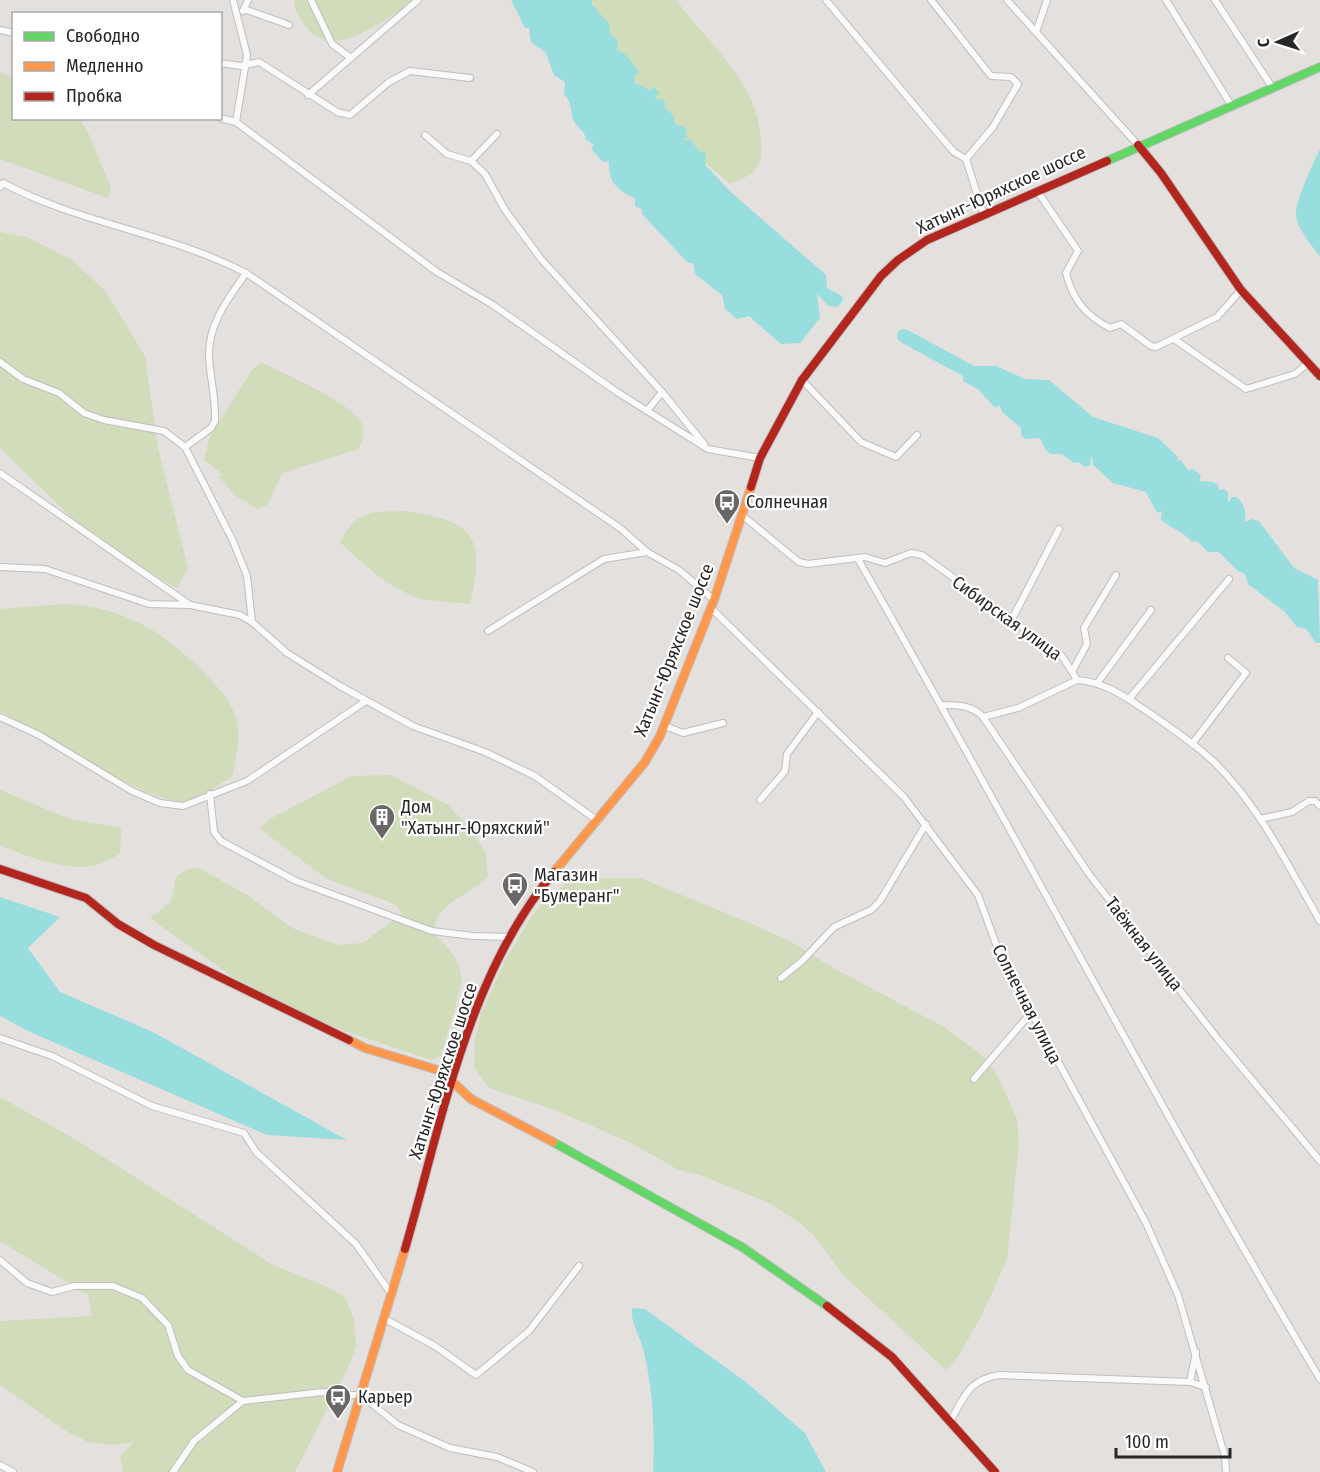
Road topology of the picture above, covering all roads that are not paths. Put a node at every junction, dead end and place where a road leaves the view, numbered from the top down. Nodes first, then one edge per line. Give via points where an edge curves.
1 (233, 0) edge
2 (248, 0) edge
3 (311, 0) edge
4 (418, 0) edge
5 (826, 0) edge
6 (931, 0) edge
7 (1008, 0) edge
8 (1047, 0) edge
9 (1166, 0) edge
10 (1215, 0) edge
11 (244, 9) junction
12 (240, 17) junction
13 (289, 25) dead end
14 (1036, 32) junction
15 (351, 58) junction
16 (222, 63) edge
17 (248, 65) junction
18 (1320, 67) edge
19 (470, 78) dead end
20 (1272, 87) junction
21 (308, 95) junction
22 (1231, 105) junction
23 (222, 118) edge
24 (236, 122) junction
25 (497, 134) dead end
26 (425, 135) dead end
27 (1138, 145) junction
28 (966, 159) junction
29 (471, 161) junction
30 (0, 187) edge
31 (1038, 192) junction
32 (984, 216) junction
33 (246, 273) junction
34 (1241, 290) junction
35 (1174, 339) junction
36 (0, 362) edge
37 (1308, 363) junction
38 (1320, 376) edge
39 (802, 380) junction
40 (662, 392) junction
41 (647, 411) junction
42 (917, 435) dead end
43 (185, 447) junction
44 (708, 449) junction
45 (760, 458) junction
46 (0, 473) edge
47 (742, 516) junction
48 (1059, 529) dead end
49 (647, 552) junction
50 (858, 559) junction
51 (0, 567) edge
52 (1116, 574) dead end
53 (1229, 579) dead end
54 (712, 604) junction
55 (190, 605) junction
56 (1151, 610) dead end
57 (1011, 621) junction
58 (252, 622) junction
59 (488, 631) dead end
60 (1228, 658) dead end
61 (1073, 670) junction
62 (1077, 680) junction
63 (1098, 682) junction
64 (1129, 699) junction
65 (366, 701) junction
66 (942, 705) junction
67 (819, 712) junction
68 (0, 717) edge
69 (983, 717) junction
70 (723, 723) dead end
71 (664, 726) junction
72 (1192, 744) junction
73 (210, 794) junction
74 (760, 800) dead end
75 (1320, 806) edge
76 (1260, 819) junction
77 (598, 821) junction
78 (926, 824) junction
79 (0, 868) edge
80 (1320, 921) edge
81 (510, 937) junction
82 (781, 978) dead end
83 (1030, 1014) junction
84 (0, 1038) edge
85 (974, 1079) dead end
86 (453, 1082) junction
87 (1320, 1161) edge
88 (0, 1260) edge
89 (579, 1266) dead end
90 (392, 1295) junction
91 (385, 1319) junction
92 (1196, 1352) junction
93 (1320, 1379) edge
94 (1190, 1382) junction
95 (1206, 1388) junction
96 (362, 1396) junction
97 (243, 1401) junction
98 (951, 1420) junction
99 (0, 1465) edge
100 (13, 1472) edge
101 (173, 1472) edge
102 (337, 1472) edge
103 (533, 1472) edge
104 (995, 1472) edge
105 (1226, 1472) edge

1 - 12 street
2 - 11 street
3 - 15 street via 332,44
4 - 15 street
5 - 28 street via 954,152
6 - 28 street via 991,76 1011,77 1018,84 993,127
7 - 14 street
8 - 14 street
9 - 22 street
10 - 20 street
11 - 12 street
11 - 13 street
12 - 17 street
14 - 27 street
15 - 21 street
16 - 17 street
17 - 21 street via 259,62
17 - 24 street
18 - 20 street, Хатынг-Юряхское шоссе
19 - 21 street via 410,71 389,82 350,115
20 - 22 street, Хатынг-Юряхское шоссе
22 - 27 street, Хатынг-Юряхское шоссе
23 - 24 street
24 - 41 street via 437,272 493,305
25 - 29 street
26 - 29 street via 447,154
27 - 31 street, Хатынг-Юряхское шоссе
27 - 34 street
28 - 32 street
29 - 40 street via 484,174 541,259
30 - 33 street, Солнечная улица via 3,183 50,205 205,255
31 - 32 street, Хатынг-Юряхское шоссе
31 - 35 street via 1078,251 1066,273 1071,294 1091,318 1110,328 1121,324 1151,346
32 - 39 street, Хатынг-Юряхское шоссе via 927,240 898,260 881,276
33 - 43 street via 215,322 210,338 215,421
33 - 49 street, Солнечная улица via 620,528
34 - 35 street via 1217,317
34 - 37 street
35 - 37 street via 1246,389 1295,374
36 - 43 street via 23,379 59,393 84,413 164,431
37 - 38 street
39 - 42 street via 861,442 896,457
39 - 45 street, Хатынг-Юряхское шоссе
40 - 41 street
40 - 44 street
41 - 44 street
43 - 58 street via 240,558 250,591
44 - 45 street
45 - 47 street, Хатынг-Юряхское шоссе
46 - 55 street
47 - 50 street, Сибирская улица via 799,562 818,565
47 - 54 street, Хатынг-Юряхское шоссе
48 - 57 street
49 - 54 street, Солнечная улица via 678,570
49 - 59 street via 604,559
50 - 57 street, Сибирская улица via 866,557 885,563 911,553 922,555
50 - 66 street
51 - 55 street via 45,569 149,604
52 - 61 street via 1084,628 1087,644
53 - 64 street
54 - 67 street, Солнечная улица
54 - 71 street, Хатынг-Юряхское шоссе
55 - 58 street via 227,612
56 - 63 street
57 - 61 street, Сибирская улица via 1062,656
58 - 65 street via 287,653
60 - 72 street via 1246,673
61 - 62 street, Сибирская улица
62 - 63 street
62 - 69 street via 1018,708
63 - 64 street
64 - 72 street
65 - 73 street via 255,776
65 - 77 street via 413,726 485,752 535,776
66 - 69 street via 962,705 977,710
66 - 93 street via 1187,1148
67 - 74 street via 787,754 785,771
67 - 78 street, Солнечная улица
68 - 73 street via 160,803 183,806
69 - 87 street, Таёжная улица via 1089,874
70 - 71 street via 683,733
71 - 77 street, Хатынг-Юряхское шоссе via 645,762
72 - 76 street via 1214,762
73 - 81 street via 214,832 220,841 297,881 432,931
75 - 76 street via 1309,801 1292,812
76 - 80 street
77 - 81 street, Хатынг-Юряхское шоссе via 533,897
78 - 82 street via 880,902 834,927
78 - 83 street, Солнечная улица via 978,895 1000,955
79 - 86 street via 86,898 118,924 173,955 365,1048 441,1071
81 - 86 street, Хатынг-Юряхское шоссе
83 - 85 street
83 - 92 street, Солнечная улица via 1146,1223 1178,1295
84 - 90 street via 52,1056 152,1106 244,1133 256,1152 356,1244
86 - 90 street, Хатынг-Юряхское шоссе
86 - 98 street via 471,1099 742,1247 824,1303 892,1357
88 - 97 street via 27,1282 52,1292 74,1286 113,1286 142,1298 168,1325 178,1356 188,1371
89 - 91 street via 529,1331 476,1376 435,1346
90 - 91 street, Хатынг-Юряхское шоссе
91 - 96 street, Хатынг-Юряхское шоссе
92 - 94 street
92 - 95 street, Солнечная улица
94 - 95 street
94 - 98 street via 999,1375 980,1378
95 - 105 street, Солнечная улица
96 - 97 street via 323,1392
96 - 102 street, Хатынг-Юряхское шоссе
96 - 103 street via 398,1425 440,1444 497,1457
97 - 101 street via 194,1441
98 - 104 street
99 - 100 street

